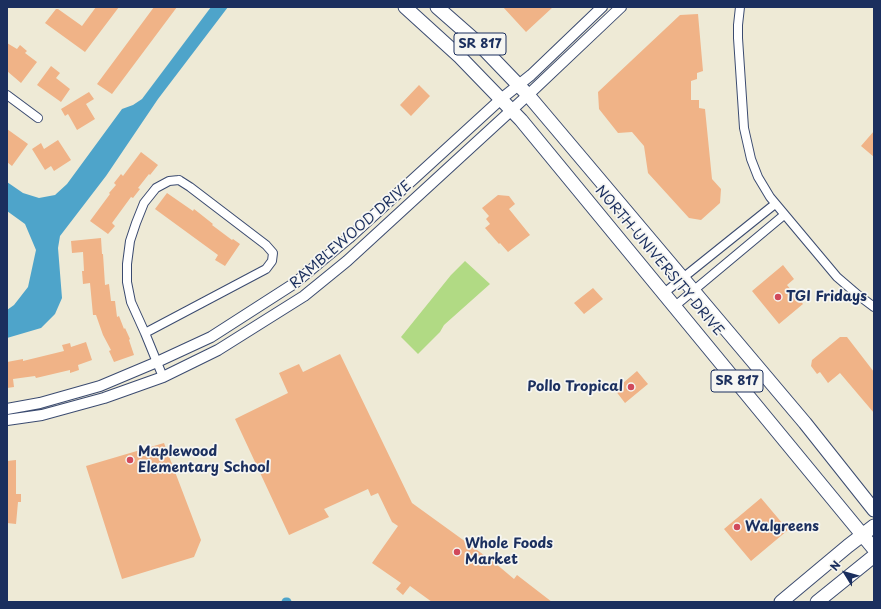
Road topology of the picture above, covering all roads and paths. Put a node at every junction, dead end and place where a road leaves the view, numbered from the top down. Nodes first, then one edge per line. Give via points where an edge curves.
1 (405, 7) edge
2 (437, 7) edge
3 (602, 7) edge
4 (621, 7) edge
5 (740, 7) edge
6 (519, 85) junction
7 (7, 95) edge
8 (528, 95) junction
9 (502, 99) junction
10 (512, 110) junction
11 (38, 118) dead end
12 (775, 204) junction
13 (784, 215) junction
14 (682, 279) junction
15 (693, 291) junction
16 (664, 293) junction
17 (675, 306) junction
18 (874, 307) edge
19 (145, 333) junction
20 (157, 362) junction
21 (163, 376) junction
22 (7, 409) edge
23 (7, 420) edge
24 (874, 510) edge
25 (874, 526) edge
26 (862, 534) junction
27 (874, 549) edge
28 (874, 556) edge
29 (781, 602) edge
30 (817, 602) edge

1 - 9 main road, NORTH UNIVERSITY DRIVE / SR 817
2 - 6 main road, NORTH UNIVERSITY DRIVE / SR 817 via 478,43
3 - 6 street, RAMBLEWOOD DRIVE
4 - 8 street, RAMBLEWOOD DRIVE
5 - 12 street via 738,38 744,128 750,159
6 - 8 main road, NORTH UNIVERSITY DRIVE / SR 817
6 - 9 street, RAMBLEWOOD DRIVE
7 - 11 street
8 - 10 street, RAMBLEWOOD DRIVE
8 - 14 main road, NORTH UNIVERSITY DRIVE / SR 817
9 - 10 main road, NORTH UNIVERSITY DRIVE / SR 817
9 - 20 street, RAMBLEWOOD DRIVE via 349,238 295,283 211,337
10 - 16 main road, NORTH UNIVERSITY DRIVE / SR 817
10 - 21 street, RAMBLEWOOD DRIVE via 347,261 304,296 218,350
12 - 13 street
12 - 14 street
13 - 15 street
13 - 18 street via 837,277
14 - 15 main road, NORTH UNIVERSITY DRIVE / SR 817
14 - 16 street
15 - 17 street
15 - 24 main road, NORTH UNIVERSITY DRIVE / SR 817 via 805,423
16 - 17 main road, NORTH UNIVERSITY DRIVE / SR 817
17 - 26 main road, NORTH UNIVERSITY DRIVE / SR 817
19 - 19 street via 266,269 272,261 272,253 266,245 178,180 168,181 156,188 144,203 130,241 127,282 131,302
19 - 20 street
20 - 21 street
20 - 22 street, RAMBLEWOOD DRIVE via 100,386 40,403
21 - 23 street, RAMBLEWOOD DRIVE via 96,400 42,415
25 - 26 main road
26 - 27 main road, NORTH UNIVERSITY DRIVE / SR 817
26 - 29 main road
28 - 30 main road

